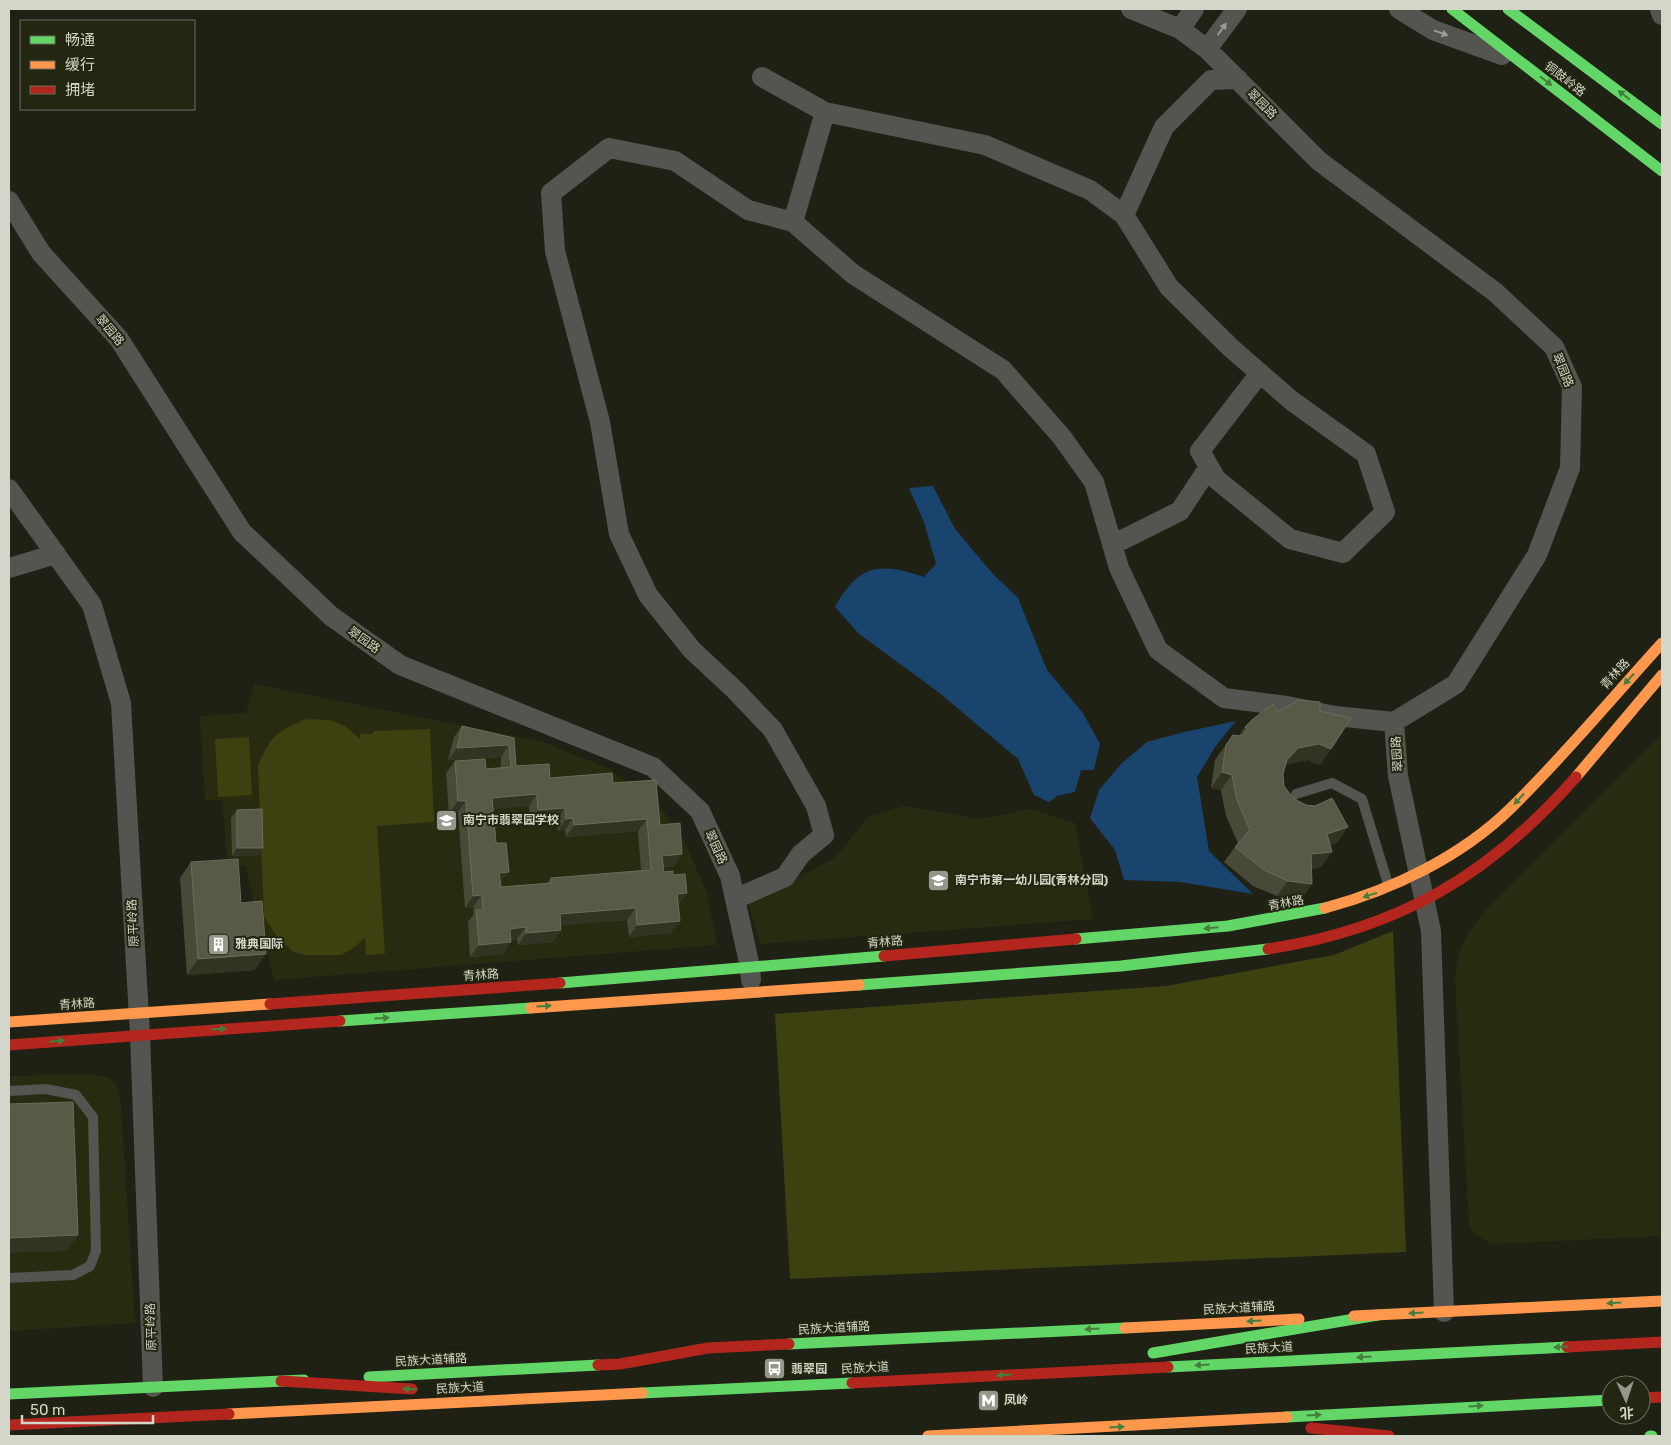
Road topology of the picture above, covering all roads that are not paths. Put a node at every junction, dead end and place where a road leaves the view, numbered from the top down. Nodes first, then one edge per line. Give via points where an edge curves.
1 (1131, 9) edge
2 (1194, 9) edge
3 (1237, 9) edge
4 (1399, 9) edge
5 (1452, 9) edge
6 (1508, 9) edge
7 (1660, 9) edge
8 (1662, 15) edge
9 (1180, 29) junction
10 (1207, 49) junction
11 (1520, 61) junction
12 (762, 77) dead end
13 (1238, 80) junction
14 (825, 112) junction
15 (1662, 124) edge
16 (1662, 171) edge
17 (9, 201) edge
18 (1124, 215) junction
19 (793, 222) junction
20 (1260, 374) junction
21 (1209, 467) junction
22 (9, 489) edge
23 (1112, 545) junction
24 (56, 554) junction
25 (9, 568) edge
26 (1662, 643) edge
27 (1662, 675) edge
28 (1394, 722) junction
29 (1296, 794) dead end
30 (1419, 873) junction
31 (1389, 888) junction
32 (735, 899) junction
33 (1424, 901) junction
34 (750, 968) junction
35 (751, 992) junction
36 (139, 1013) junction
37 (9, 1022) edge
38 (140, 1035) junction
39 (9, 1045) edge
40 (9, 1090) edge
41 (9, 1278) edge
42 (1662, 1301) edge
43 (1444, 1312) junction
44 (1378, 1315) junction
45 (1662, 1342) edge
46 (1145, 1354) dead end
47 (1126, 1358) dead end
48 (1029, 1374) junction
49 (281, 1381) junction
50 (153, 1388) junction
51 (9, 1394) edge
52 (546, 1398) junction
53 (1601, 1400) edge
54 (1243, 1421) junction
55 (9, 1425) edge
56 (1662, 1435) edge
57 (928, 1436) edge
58 (1389, 1436) edge
59 (1638, 1436) edge
60 (1651, 1436) edge

1 - 9 street, 翠园路
2 - 9 street
10 -> 3 street
4 -> 11 street via 1433,30
5 - 11 main road, 铜鼓岭路
15 -> 6 main road, 铜鼓岭路
7 - 8 street
9 - 10 street, 翠园路
10 - 13 street, 翠园路
11 -> 16 main road, 铜鼓岭路
12 - 14 street
13 - 18 street via 1211,80 1164,126
13 - 28 street, 翠园路 via 1319,160 1495,292 1554,347 1572,387 1570,468 1537,555 1456,684
14 - 18 street via 985,145 1090,190
14 - 19 street
17 - 32 street, 翠园路 via 41,253 119,339 242,532 331,616 400,665 653,767 700,811 730,876
18 - 20 street via 1169,286
19 - 23 street via 853,274 1003,370 1061,436 1094,482
19 - 32 street via 748,210 675,162 609,148 551,193 555,251 600,422 619,534 648,595 692,650 773,730 816,806 824,835 801,854 785,877
20 - 21 street via 1200,451
20 - 21 street via 1366,454 1384,512 1343,554 1290,539 1216,479
21 - 23 street via 1180,511
22 - 24 street, 原平岭路
23 - 28 street via 1119,568 1158,650 1224,698
24 - 25 street
24 - 36 street, 原平岭路 via 92,605 121,703
26 -> 30 main road, 青林路 via 1510,809 1456,853
27 - 33 main road via 1545,811 1512,842 1464,878
28 - 30 street, 翠园路 via 1398,776
29 - 31 lane via 1332,782 1362,799
30 - 31 main road, 青林路
30 - 33 street, 翠园路
31 -> 34 main road, 青林路 via 1322,910 1276,920
32 - 34 street, 翠园路
33 - 35 main road via 1376,924 1265,951 1121,966
33 - 43 street, 翠园路 via 1431,931
34 - 35 street, 翠园路
34 - 36 main road, 青林路
38 -> 35 main road
36 - 37 main road, 青林路
36 - 38 street, 原平岭路
39 -> 38 main road
38 - 50 street, 原平岭路
40 - 41 lane via 46,1089 76,1096 93,1117 96,1251 90,1266 73,1275
42 -> 43 main road, 民族大道辅路
43 -> 44 main road, 民族大道辅路
44 - 46 main road
44 -> 49 main road, 民族大道辅路 via 708,1348 620,1364
45 -> 48 main road, 民族大道
47 - 48 main road
48 -> 52 main road, 民族大道
49 - 50 main road, 民族大道辅路
52 -> 49 main road
50 - 51 main road, 民族大道辅路
52 - 55 main road, 民族大道
54 -> 53 main road via 1366,1411
57 -> 54 main road
54 - 58 main road
56 - 60 main road
59 - 60 main road

